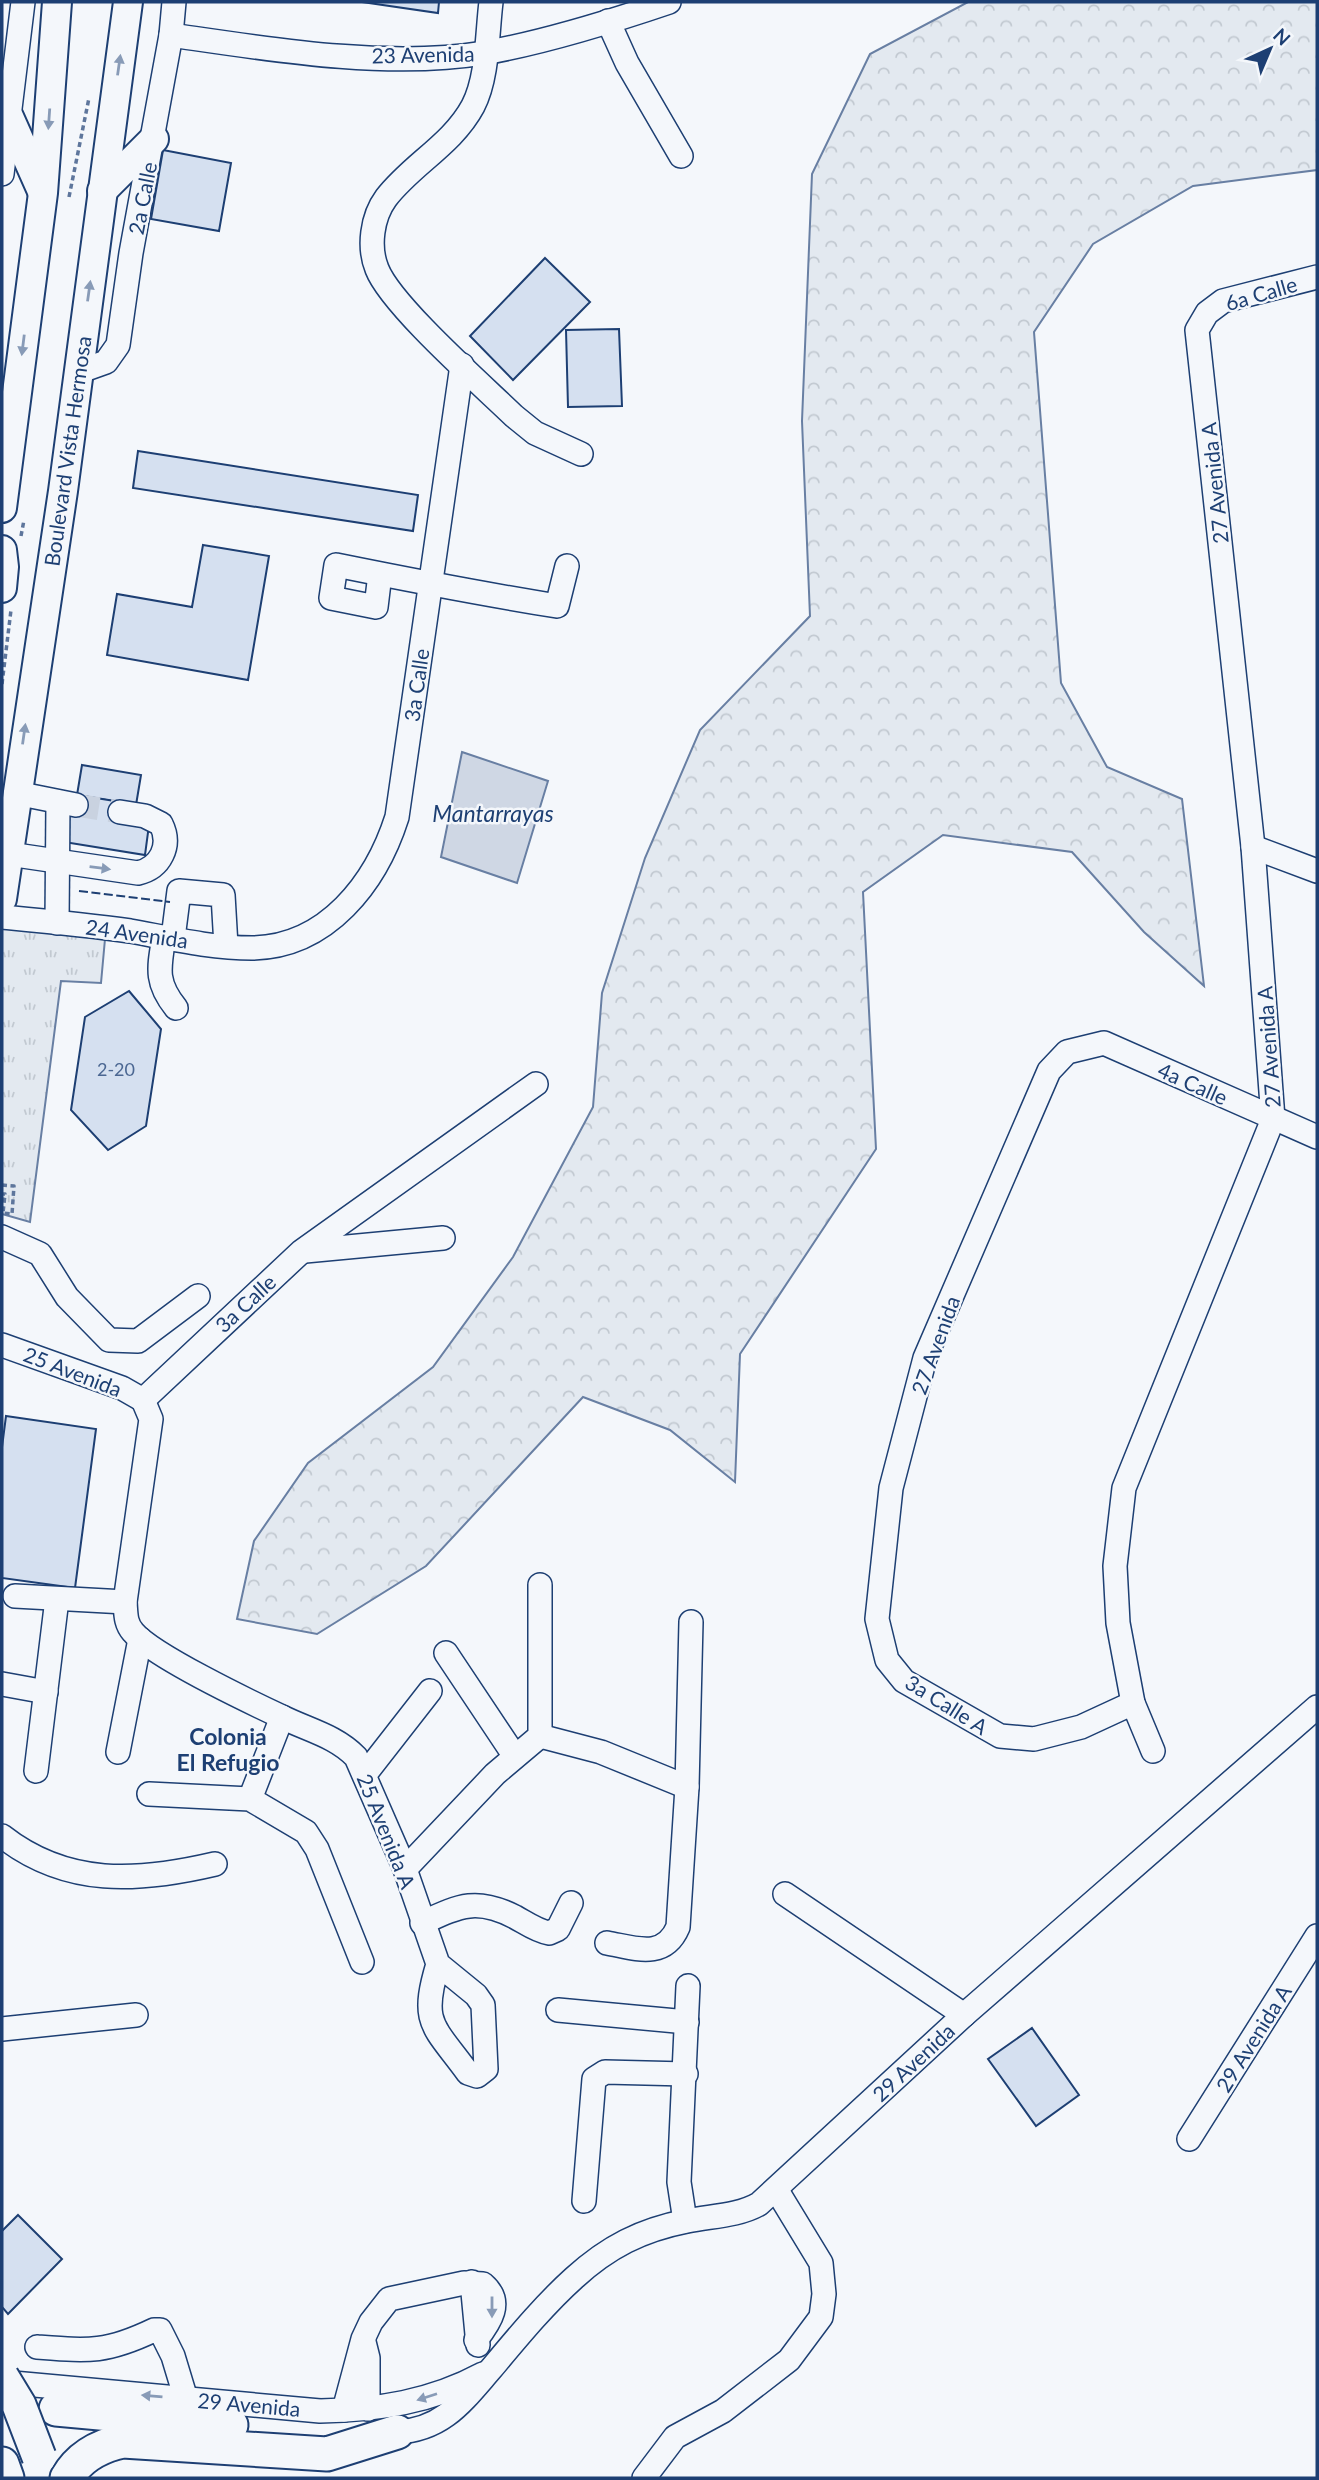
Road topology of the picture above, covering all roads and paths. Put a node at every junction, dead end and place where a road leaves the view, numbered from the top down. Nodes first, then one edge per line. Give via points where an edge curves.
1 (9, 2) edge
2 (23, 2) edge
3 (57, 2) edge
4 (128, 2) edge
5 (174, 2) edge
6 (491, 2) edge
7 (669, 2) edge
8 (2, 4) edge
9 (608, 21) junction
10 (171, 35) junction
11 (484, 52) junction
12 (7, 86) edge
13 (90, 95) dead end
14 (9, 117) junction
15 (154, 139) junction
16 (681, 156) dead end
17 (3, 162) edge
18 (102, 191) junction
19 (55, 198) junction
20 (1317, 277) edge
21 (1206, 313) joint
22 (462, 365) junction
23 (78, 372) junction
24 (581, 454) dead end
25 (14, 507) edge
26 (11, 549) edge
27 (566, 566) dead end
28 (380, 574) dead end
29 (430, 586) junction
30 (7, 596) edge
31 (2, 684) edge
32 (12, 781) edge
33 (120, 812) tunnel mouth
34 (1253, 847) junction
35 (9, 855) junction
36 (56, 863) junction
37 (1317, 871) edge
38 (2, 899) edge
39 (2, 917) edge
40 (57, 923) junction
41 (169, 937) junction
42 (226, 946) junction
43 (272, 946) joint
44 (176, 1008) dead end
45 (1068, 1052) joint
46 (536, 1084) dead end
47 (1273, 1119) junction
48 (1317, 1137) edge
49 (2, 1185) edge
50 (3, 1194) edge
51 (2, 1237) edge
52 (443, 1238) dead end
53 (302, 1251) junction
54 (198, 1296) dead end
55 (2, 1345) edge
56 (143, 1400) junction
57 (540, 1585) dead end
58 (15, 1595) dead end
59 (57, 1599) junction
60 (126, 1611) junction
61 (691, 1622) dead end
62 (140, 1639) junction
63 (446, 1653) dead end
64 (887, 1660) joint
65 (2, 1684) edge
66 (430, 1691) dead end
67 (46, 1692) junction
68 (1133, 1703) junction
69 (1317, 1707) edge
70 (282, 1717) junction
71 (540, 1736) junction
72 (1153, 1751) dead end
73 (118, 1752) dead end
74 (514, 1755) junction
75 (36, 1771) dead end
76 (366, 1773) junction
77 (687, 1787) junction
78 (149, 1794) dead end
79 (250, 1799) junction
80 (2, 1836) edge
81 (215, 1864) dead end
82 (405, 1869) junction
83 (785, 1894) dead end
84 (570, 1903) dead end
85 (422, 1923) junction
86 (1317, 1936) edge
87 (607, 1943) dead end
88 (362, 1962) dead end
89 (438, 1964) dead end
90 (688, 1986) dead end
91 (558, 2010) dead end
92 (136, 2015) dead end
93 (964, 2015) junction
94 (688, 2022) junction
95 (2, 2029) edge
96 (686, 2074) junction
97 (1189, 2139) dead end
98 (776, 2189) junction
99 (584, 2201) dead end
100 (685, 2221) junction
101 (363, 2339) junction
102 (37, 2347) dead end
103 (489, 2370) junction
104 (2, 2376) edge
105 (2, 2382) edge
106 (186, 2399) junction
107 (56, 2409) dead end
108 (368, 2409) junction
109 (344, 2410) junction
110 (397, 2432) junction
111 (2, 2464) edge
112 (41, 2467) edge
113 (7, 2478) edge
114 (67, 2478) edge
115 (645, 2478) edge

1 - 8 street
2 - 12 street
3 -> 19 main road
18 -> 4 main road, Boulevard Vista Hermosa
5 - 10 street, 2a Calle
6 - 11 street
7 - 9 street, 23 Avenida
9 - 11 street, 23 Avenida
9 - 16 street
10 - 11 street, 23 Avenida via 287,52 423,58
10 - 15 street, 2a Calle
11 - 22 street via 474,104 441,147 384,201 372,239 384,282
12 - 14 street
13 - 19 path
14 - 17 street
14 - 19 main road
15 - 18 main road
15 - 23 street, 2a Calle via 118,345 106,362
23 -> 18 main road, Boulevard Vista Hermosa
19 -> 25 main road
20 - 21 street, 6a Calle via 1223,301
21 - 34 street, 27 Avenida A via 1197,330
22 - 24 street via 535,433
22 - 29 street, 3a Calle
32 -> 23 main road, Boulevard Vista Hermosa
25 - 26 path
26 - 30 main road via 4,567
27 - 29 street via 557,606
28 - 29 street
29 - 43 street, 3a Calle via 397,817 387,848 376,870 331,920
30 - 31 path
32 - 35 main road, Boulevard Vista Hermosa
32 - 36 street via 67,804
36 -> 33 street via 138,873 153,868 166,840 161,824
34 - 37 street
34 - 47 street, 27 Avenida A
35 - 36 street
35 - 38 main road, Boulevard Vista Hermosa
36 - 40 street
39 - 40 street, 24 Avenida
40 - 41 street, 24 Avenida
41 - 42 street, 24 Avenida
41 - 42 street via 180,891 223,895
41 - 44 street via 159,968 160,984
42 - 43 street, 24 Avenida
45 - 47 street, 4a Calle via 1104,1042
45 - 64 street, 27 Avenida via 1049,1071 925,1358 891,1488 877,1619
46 - 53 street, 3a Calle
47 - 48 street, 4a Calle
47 - 68 street, 27 Avenida A via 1124,1488 1115,1566 1118,1623
49 - 50 path via 14,1186 12,1214 3,1213
51 - 54 street via 40,1254 67,1297 109,1340 138,1341
52 - 53 street
53 - 56 street, 3a Calle
55 - 56 street, 25 Avenida via 122,1388
56 - 60 street via 151,1419
57 - 71 street
58 - 59 street
59 - 60 street
59 - 67 street
60 - 62 street, 25 Avenida A
61 - 77 street
62 - 70 street, 25 Avenida A
62 - 73 street
63 - 74 street
64 - 68 street, 3a Calle A via 904,1681 1000,1736 1034,1738 1081,1727
65 - 67 street
66 - 76 street
67 - 75 street
68 - 72 street, 27 Avenida A
69 - 93 street, 29 Avenida
70 - 76 street, 25 Avenida A via 343,1743
70 - 79 street
71 - 74 street
71 - 77 street via 601,1752
74 - 82 street
76 - 82 street, 25 Avenida A
77 - 87 street via 674,1935 653,1951
78 - 79 street
79 - 88 street via 306,1832
80 - 81 street via 45,1864 123,1878
82 - 85 street, 25 Avenida A
83 - 93 street
84 - 85 street via 558,1929 549,1933 479,1903
85 - 89 street, 25 Avenida A
86 - 97 street, 29 Avenida A
90 - 94 street
91 - 94 street
92 - 95 street
93 - 98 street, 29 Avenida
94 - 96 street
96 - 99 street via 605,2072 594,2079
96 - 100 street via 679,2182
98 - 100 street, 29 Avenida via 747,2211
98 - 115 street via 821,2263 821,2317 789,2360 723,2411 675,2437
100 - 103 street, 29 Avenida via 636,2234 598,2257
101 - 103 street via 389,2299 483,2284 491,2290 495,2306 492,2320 476,2340
101 - 108 street via 368,2358
101 - 109 street
102 - 106 street via 92,2352 160,2330
103 -> 108 street, 29 Avenida via 403,2405
103 - 110 street, 29 Avenida via 468,2398 445,2417 429,2426
104 - 112 highway, bridge via 19,2405
106 -> 105 street, 29 Avenida
106 - 109 street, 29 Avenida
107 - 110 highway via 313,2433
108 - 109 street, 29 Avenida
110 - 114 highway via 327,2454 123,2441 92,2452
111 - 113 highway

